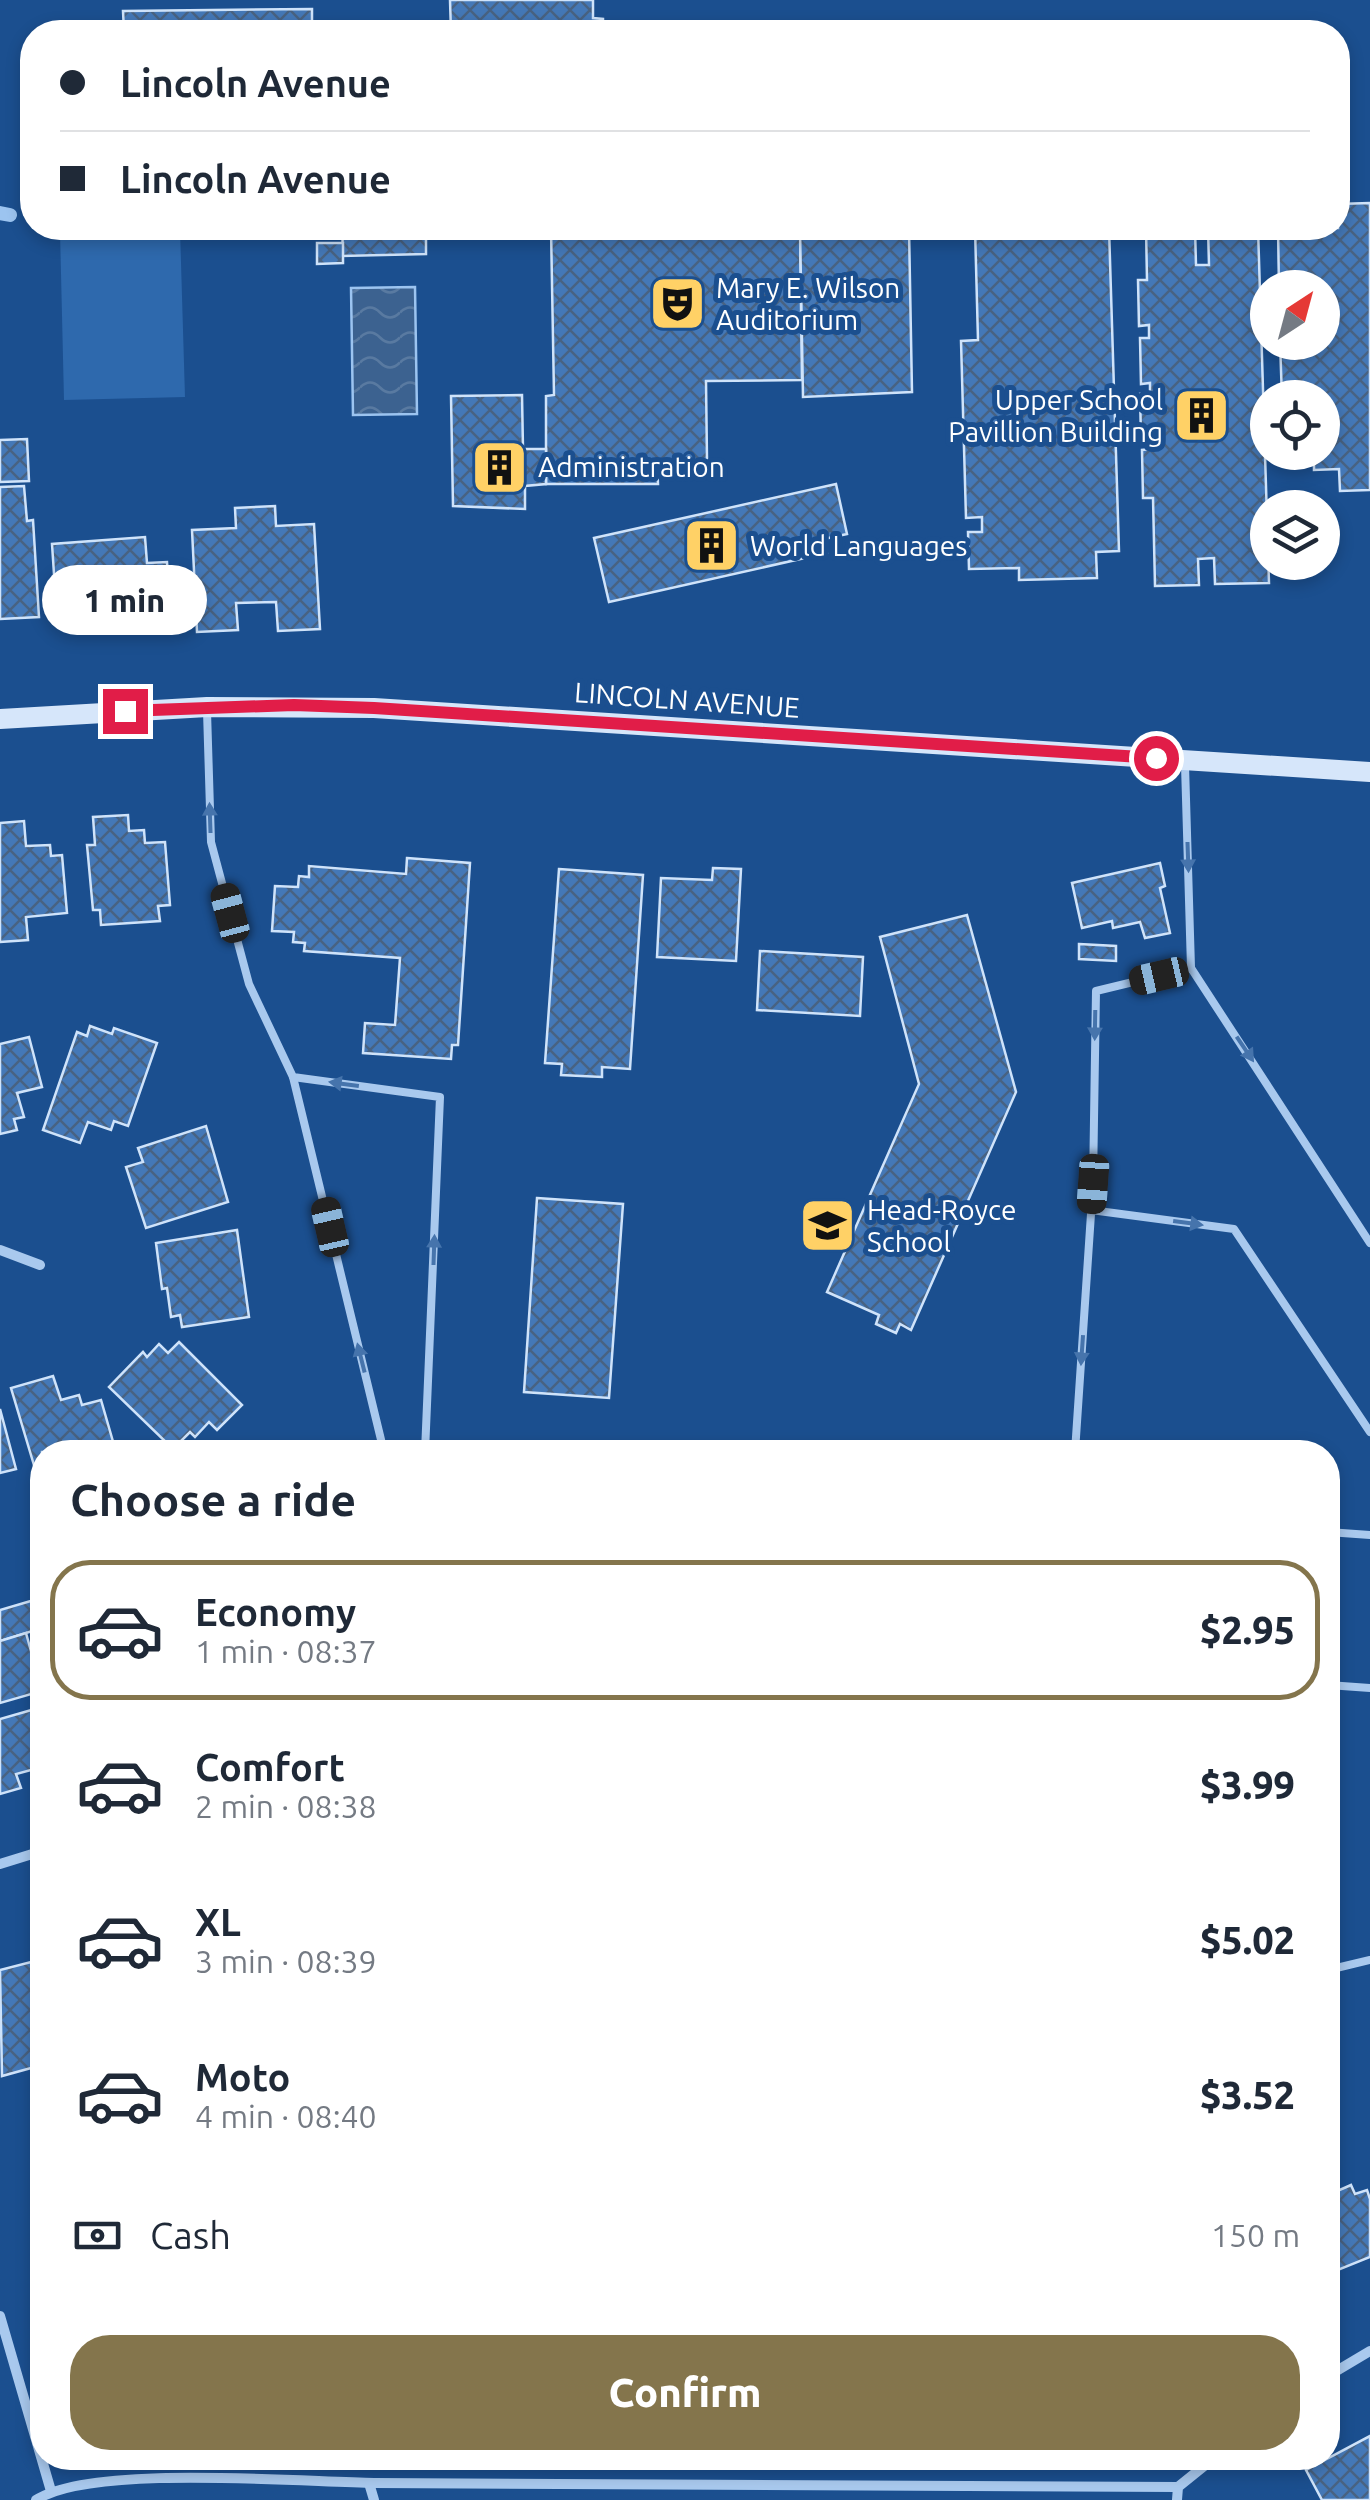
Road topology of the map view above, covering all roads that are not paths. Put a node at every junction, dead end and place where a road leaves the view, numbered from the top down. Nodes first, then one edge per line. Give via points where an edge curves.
1 (206, 707) junction
2 (0, 719) edge
3 (1185, 760) junction
4 (1370, 772) edge
5 (1191, 968) junction
6 (294, 1077) junction
7 (1091, 1210) junction
8 (1370, 1243) edge
9 (0, 1250) edge
10 (40, 1266) dead end
11 (1370, 1432) edge
12 (381, 1440) edge
13 (426, 1440) edge
14 (1076, 1440) edge
15 (1340, 1533) edge
16 (1370, 1536) edge
17 (1340, 1686) edge
18 (1370, 1688) edge
19 (30, 1855) edge
20 (0, 1864) edge
21 (1370, 1960) edge
22 (1340, 1967) edge
23 (0, 2316) edge
24 (1370, 2351) edge
25 (1340, 2369) edge
26 (30, 2418) edge
27 (45, 2470) edge
28 (1199, 2470) edge
29 (370, 2483) junction
30 (1178, 2487) junction
31 (51, 2490) junction
32 (36, 2500) edge
33 (374, 2500) edge
34 (1177, 2500) edge

1 - 2 main road, LINCOLN AVENUE
1 - 3 main road, LINCOLN AVENUE via 374,708
6 -> 1 lane via 248,984 211,842
3 - 4 main road, LINCOLN AVENUE
3 -> 5 lane
5 -> 7 lane via 1096,990
5 -> 8 lane
12 -> 6 lane
13 -> 6 lane via 440,1098
7 -> 11 lane via 1234,1229
7 -> 14 lane
9 - 10 street
15 - 16 lane
17 - 18 lane
19 - 20 street
21 - 22 lane
23 - 26 street
24 - 25 street
27 - 31 street
28 - 30 street
29 - 30 street
29 - 31 street via 138,2478
29 - 33 street
30 - 34 street
31 - 32 street

